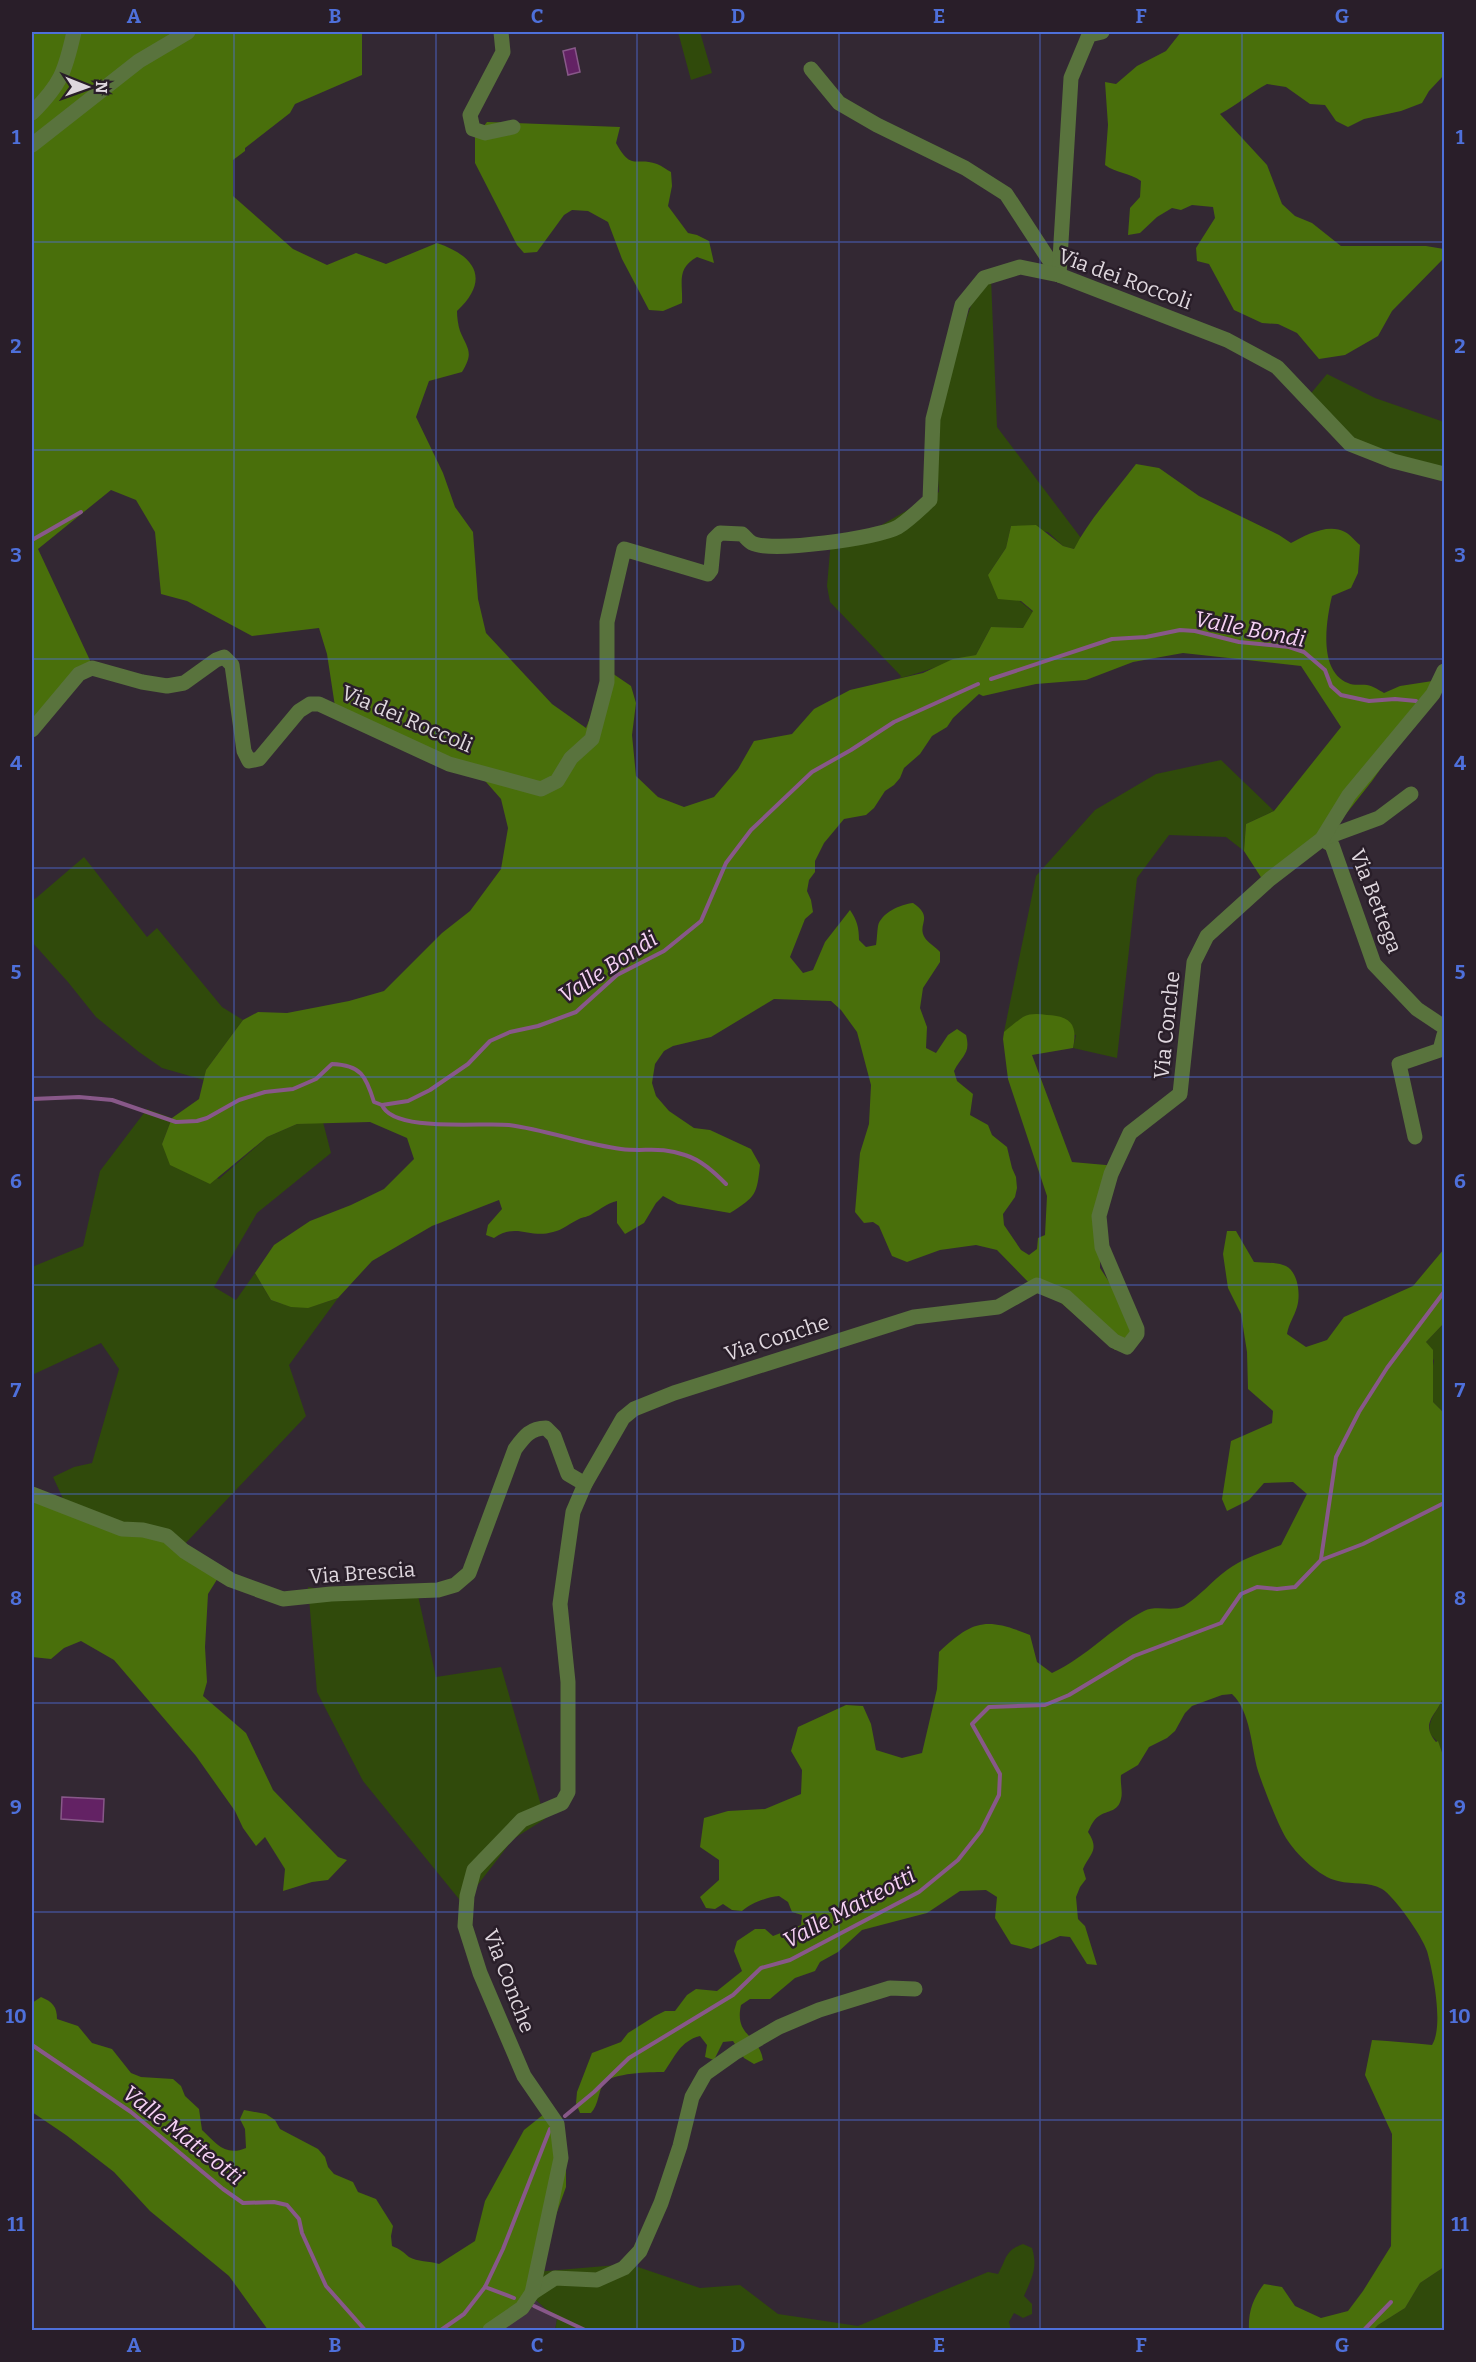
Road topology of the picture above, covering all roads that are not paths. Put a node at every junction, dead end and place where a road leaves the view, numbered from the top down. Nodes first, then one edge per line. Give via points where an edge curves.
1 (74, 32) edge
2 (188, 32) edge
3 (501, 32) edge
4 (1102, 32) edge
5 (811, 69) dead end
6 (32, 113) edge
7 (513, 127) dead end
8 (32, 145) edge
9 (1059, 275) junction
10 (1444, 474) edge
11 (1444, 671) edge
12 (32, 730) edge
13 (1411, 794) dead end
14 (1322, 839) junction
15 (1444, 1027) edge
16 (1444, 1035) edge
17 (1415, 1137) dead end
18 (585, 1484) junction
19 (32, 1494) edge
20 (915, 1989) dead end
21 (532, 2293) junction
22 (490, 2331) edge

1 - 6 street via 66,68 53,92
2 - 8 street via 139,61
3 - 7 street via 503,52 470,115 473,129 485,133
4 - 9 street via 1089,35 1071,78
5 - 9 street via 839,103 965,168 1006,194
9 - 10 street, Via dei Roccoli via 1227,340 1276,367 1350,444
9 - 12 street, Via dei Roccoli via 1020,267 984,278 962,305 933,419 930,500 897,527 844,541 783,546 753,544 742,534 720,533 714,538 708,574 624,549 607,622 607,682 592,739 571,758 557,781 541,789 449,764 319,704 299,711 259,759 249,761 244,751 232,665 224,657 184,683 167,686 92,668 79,674
11 - 14 street, Via Conche via 1433,694 1348,795
13 - 14 street via 1379,818
14 - 15 street, Via Bettega via 1332,845 1374,964 1418,1009
14 - 18 street, Via Conche via 1207,936 1194,962 1180,1094 1130,1133 1111,1174 1099,1216 1102,1247 1137,1329 1127,1347 1114,1341 1065,1297 1037,1285 998,1307 914,1317 634,1409 623,1418
16 - 17 street via 1440,1050 1399,1064
18 - 19 street, Via Brescia via 564,1468 554,1436 546,1428 535,1428 515,1449 469,1573 455,1585 438,1590 283,1599 231,1580 167,1536 122,1529
18 - 21 street, Via Conche via 573,1512 560,1604 568,1682 568,1792 562,1803 522,1820 474,1870 465,1926 480,1973 524,2076 557,2124 561,2158
20 - 21 street via 890,1988 819,2010 779,2027 705,2074 692,2097 662,2203 640,2251 624,2268 597,2280 555,2278
21 - 22 street, Via Conche via 522,2308

